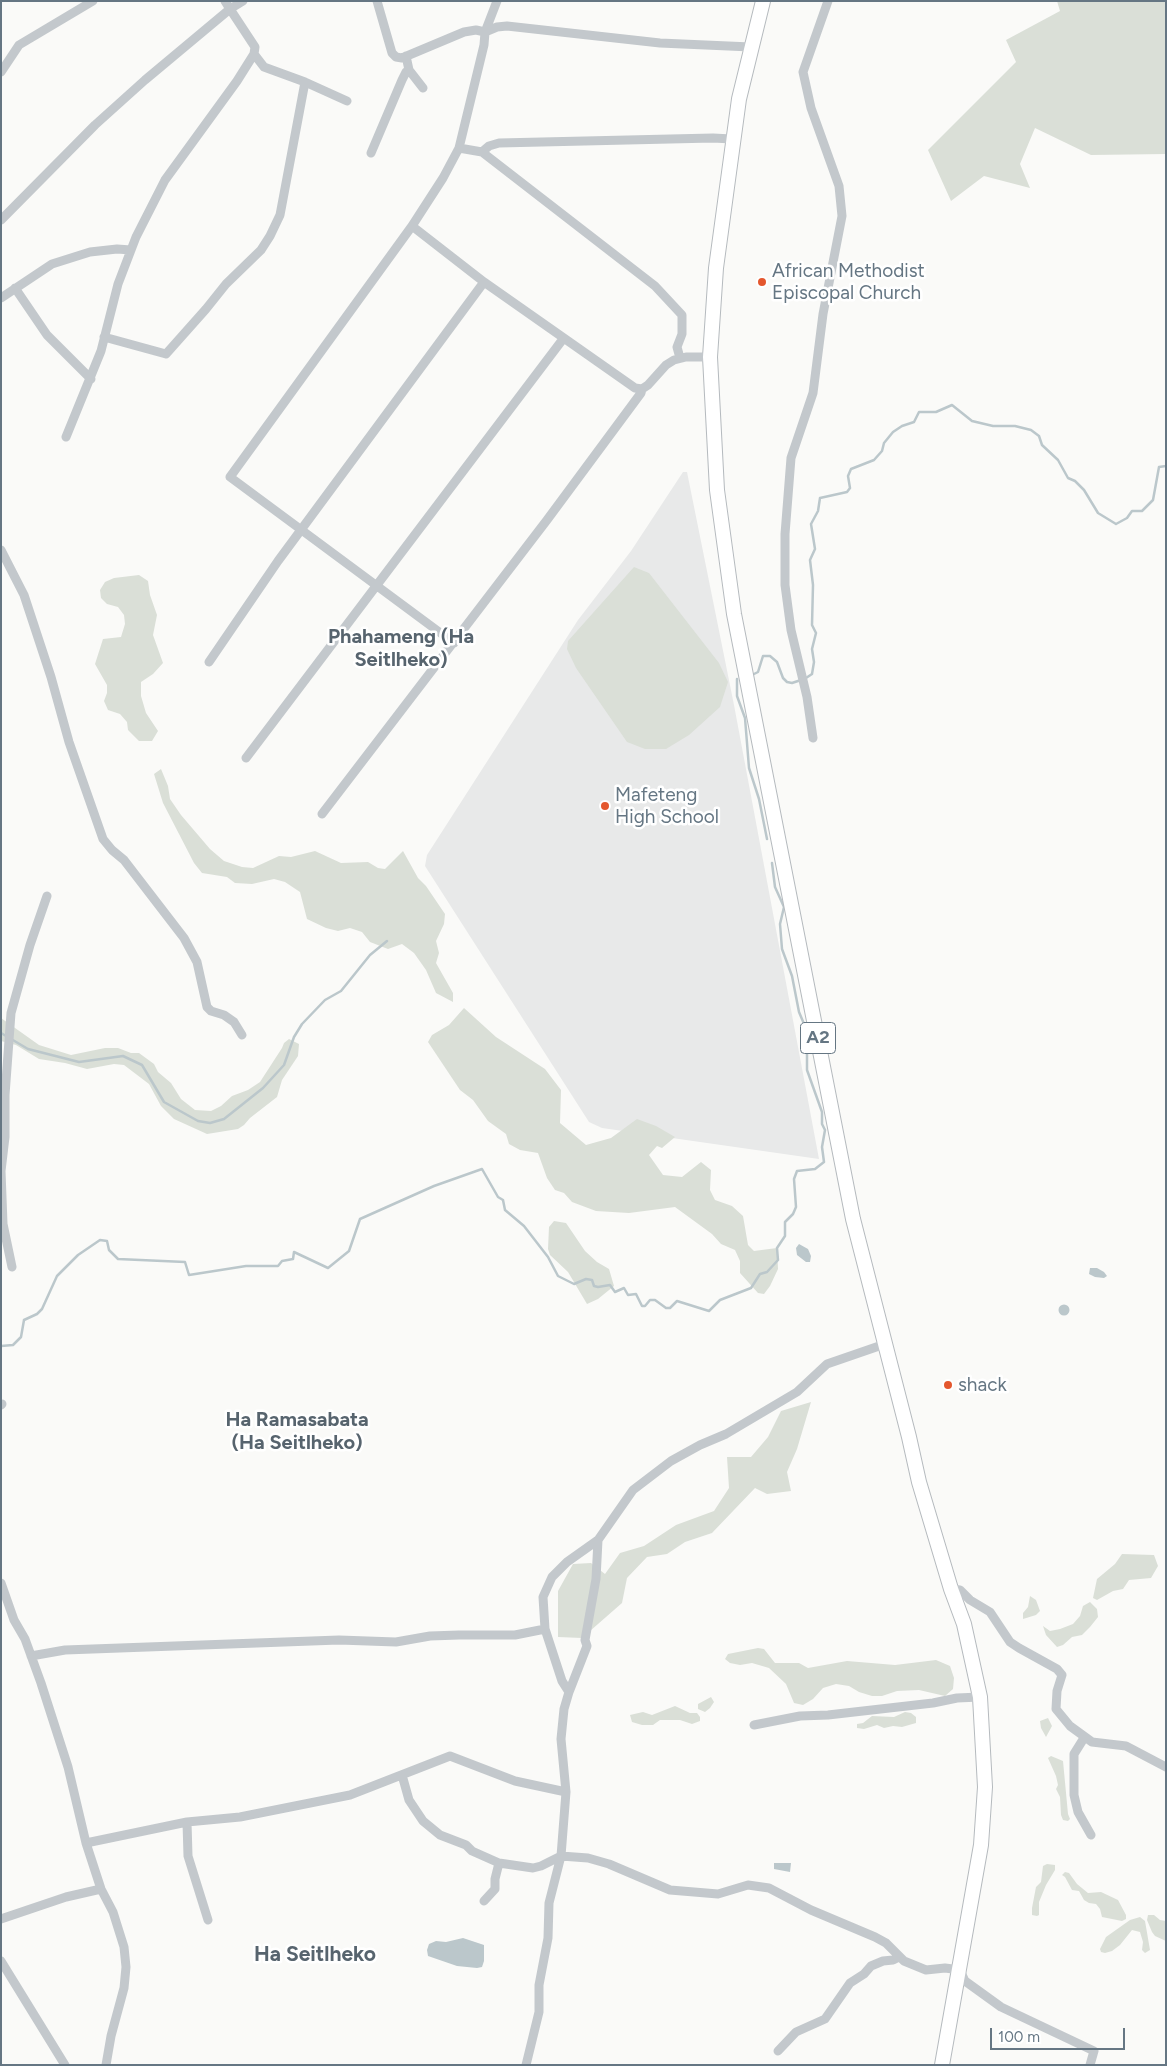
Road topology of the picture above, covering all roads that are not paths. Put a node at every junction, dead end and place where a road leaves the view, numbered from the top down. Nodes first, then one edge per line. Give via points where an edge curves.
1 (93, 1) edge
2 (225, 1) edge
3 (243, 1) edge
4 (377, 1) edge
5 (497, 1) edge
6 (763, 1) edge
7 (828, 1) edge
8 (230, 9) junction
9 (485, 32) junction
10 (751, 46) junction
11 (254, 54) junction
12 (406, 56) junction
13 (409, 70) junction
14 (1, 72) edge
15 (306, 82) junction
16 (423, 88) dead end
17 (347, 101) dead end
18 (732, 139) junction
19 (459, 148) junction
20 (482, 152) junction
21 (371, 153) dead end
22 (1, 220) edge
23 (412, 226) junction
24 (131, 250) junction
25 (484, 282) junction
26 (15, 288) junction
27 (1, 298) edge
28 (104, 337) junction
29 (563, 339) junction
30 (680, 358) junction
31 (710, 358) junction
32 (91, 379) junction
33 (642, 389) junction
34 (66, 437) dead end
35 (301, 530) junction
36 (1, 550) edge
37 (377, 586) junction
38 (454, 643) junction
39 (209, 662) dead end
40 (813, 738) dead end
41 (246, 758) dead end
42 (322, 814) dead end
43 (47, 896) dead end
44 (242, 1035) dead end
45 (1, 1171) edge
46 (12, 1267) dead end
47 (884, 1344) junction
48 (598, 1540) junction
49 (1, 1583) edge
50 (951, 1589) junction
51 (545, 1629) junction
52 (31, 1656) junction
53 (569, 1692) junction
54 (980, 1697) junction
55 (754, 1725) dead end
56 (1084, 1738) junction
57 (1166, 1767) edge
58 (402, 1775) junction
59 (566, 1792) junction
60 (187, 1822) junction
61 (1091, 1835) dead end
62 (86, 1843) junction
63 (560, 1856) junction
64 (499, 1863) junction
65 (101, 1888) junction
66 (484, 1901) dead end
67 (1, 1919) edge
68 (208, 1920) dead end
69 (898, 1957) junction
70 (1, 1961) edge
71 (960, 1970) junction
72 (778, 2051) dead end
73 (65, 2065) edge
74 (106, 2065) edge
75 (526, 2065) edge
76 (942, 2065) edge
77 (1090, 2065) edge

1 - 14 street via 19,45
2 - 8 street
3 - 8 street
4 - 12 street via 392,53 396,58
5 - 9 street
6 - 10 main road, A2
7 - 40 street via 803,72 811,108 840,186 842,216 823,314 813,392 791,458 785,534 785,585
8 - 11 street via 256,47
8 - 22 street via 144,80
9 - 10 street via 497,26 507,26 652,42
9 - 12 street via 464,32
9 - 19 street
10 - 18 main road, A2
11 - 15 street via 264,67
11 - 24 street via 165,180
12 - 13 street
13 - 16 street
13 - 21 street
15 - 17 street
15 - 28 street via 280,215 261,250 226,284 166,354
18 - 20 street via 499,143
18 - 31 main road, A2 via 716,268
19 - 20 street
19 - 23 street
20 - 30 street via 655,286 682,315 682,334 677,347
23 - 25 street
23 - 35 street via 230,477
24 - 26 street via 90,252 52,264
24 - 28 street
25 - 29 street
25 - 35 street
26 - 27 street
26 - 32 street via 47,335
28 - 32 street
29 - 33 street via 634,388
29 - 37 street
30 - 31 street
30 - 33 street via 666,365
31 - 47 main road, A2 via 717,490 734,614 840,1157
32 - 34 street
33 - 38 street
35 - 37 street
35 - 39 street
36 - 44 street via 24,595 68,742 103,839 124,860 184,938 197,962 207,1007 234,1022
37 - 38 street
37 - 41 street
38 - 42 street
43 - 45 street via 11,1013
45 - 46 street via 3,1224
47 - 48 street via 827,1364 797,1392 726,1434 671,1461 633,1490
47 - 50 main road, A2 via 919,1482
48 - 51 street via 552,1577 543,1596
48 - 53 street via 587,1646
49 - 52 street
50 - 54 main road, A2 via 964,1624
50 - 56 street via 960,1590 990,1612 1010,1642 1057,1669 1062,1675 1056,1691 1056,1709
51 - 52 street via 514,1636 459,1635 396,1642 339,1640 65,1650
51 - 53 street via 562,1681
52 - 62 street via 65,1758
53 - 59 street via 562,1739
54 - 55 street via 800,1716
54 - 71 main road, A2 via 986,1787 981,1845
56 - 57 street via 1126,1746
56 - 61 street via 1074,1754 1074,1794 1078,1812
58 - 59 street via 450,1756 514,1781
58 - 60 street via 350,1794 240,1816
58 - 64 street via 409,1800 423,1821 440,1834
59 - 63 street
60 - 62 street
60 - 68 street via 188,1856
62 - 65 street
63 - 64 street via 533,1868
63 - 69 street via 588,1858 608,1864 670,1890 718,1894 748,1885 769,1888 875,1937 886,1943
63 - 75 street via 549,1903 548,1938 538,1984 539,2012
64 - 66 street via 495,1889
65 - 67 street
65 - 74 street via 124,1947 126,1968
69 - 71 street via 926,1970
69 - 72 street via 871,1966 850,1983 825,2019 796,2032
70 - 73 street
71 - 76 main road, A2
71 - 77 street via 965,1981 1000,2007 1094,2051

